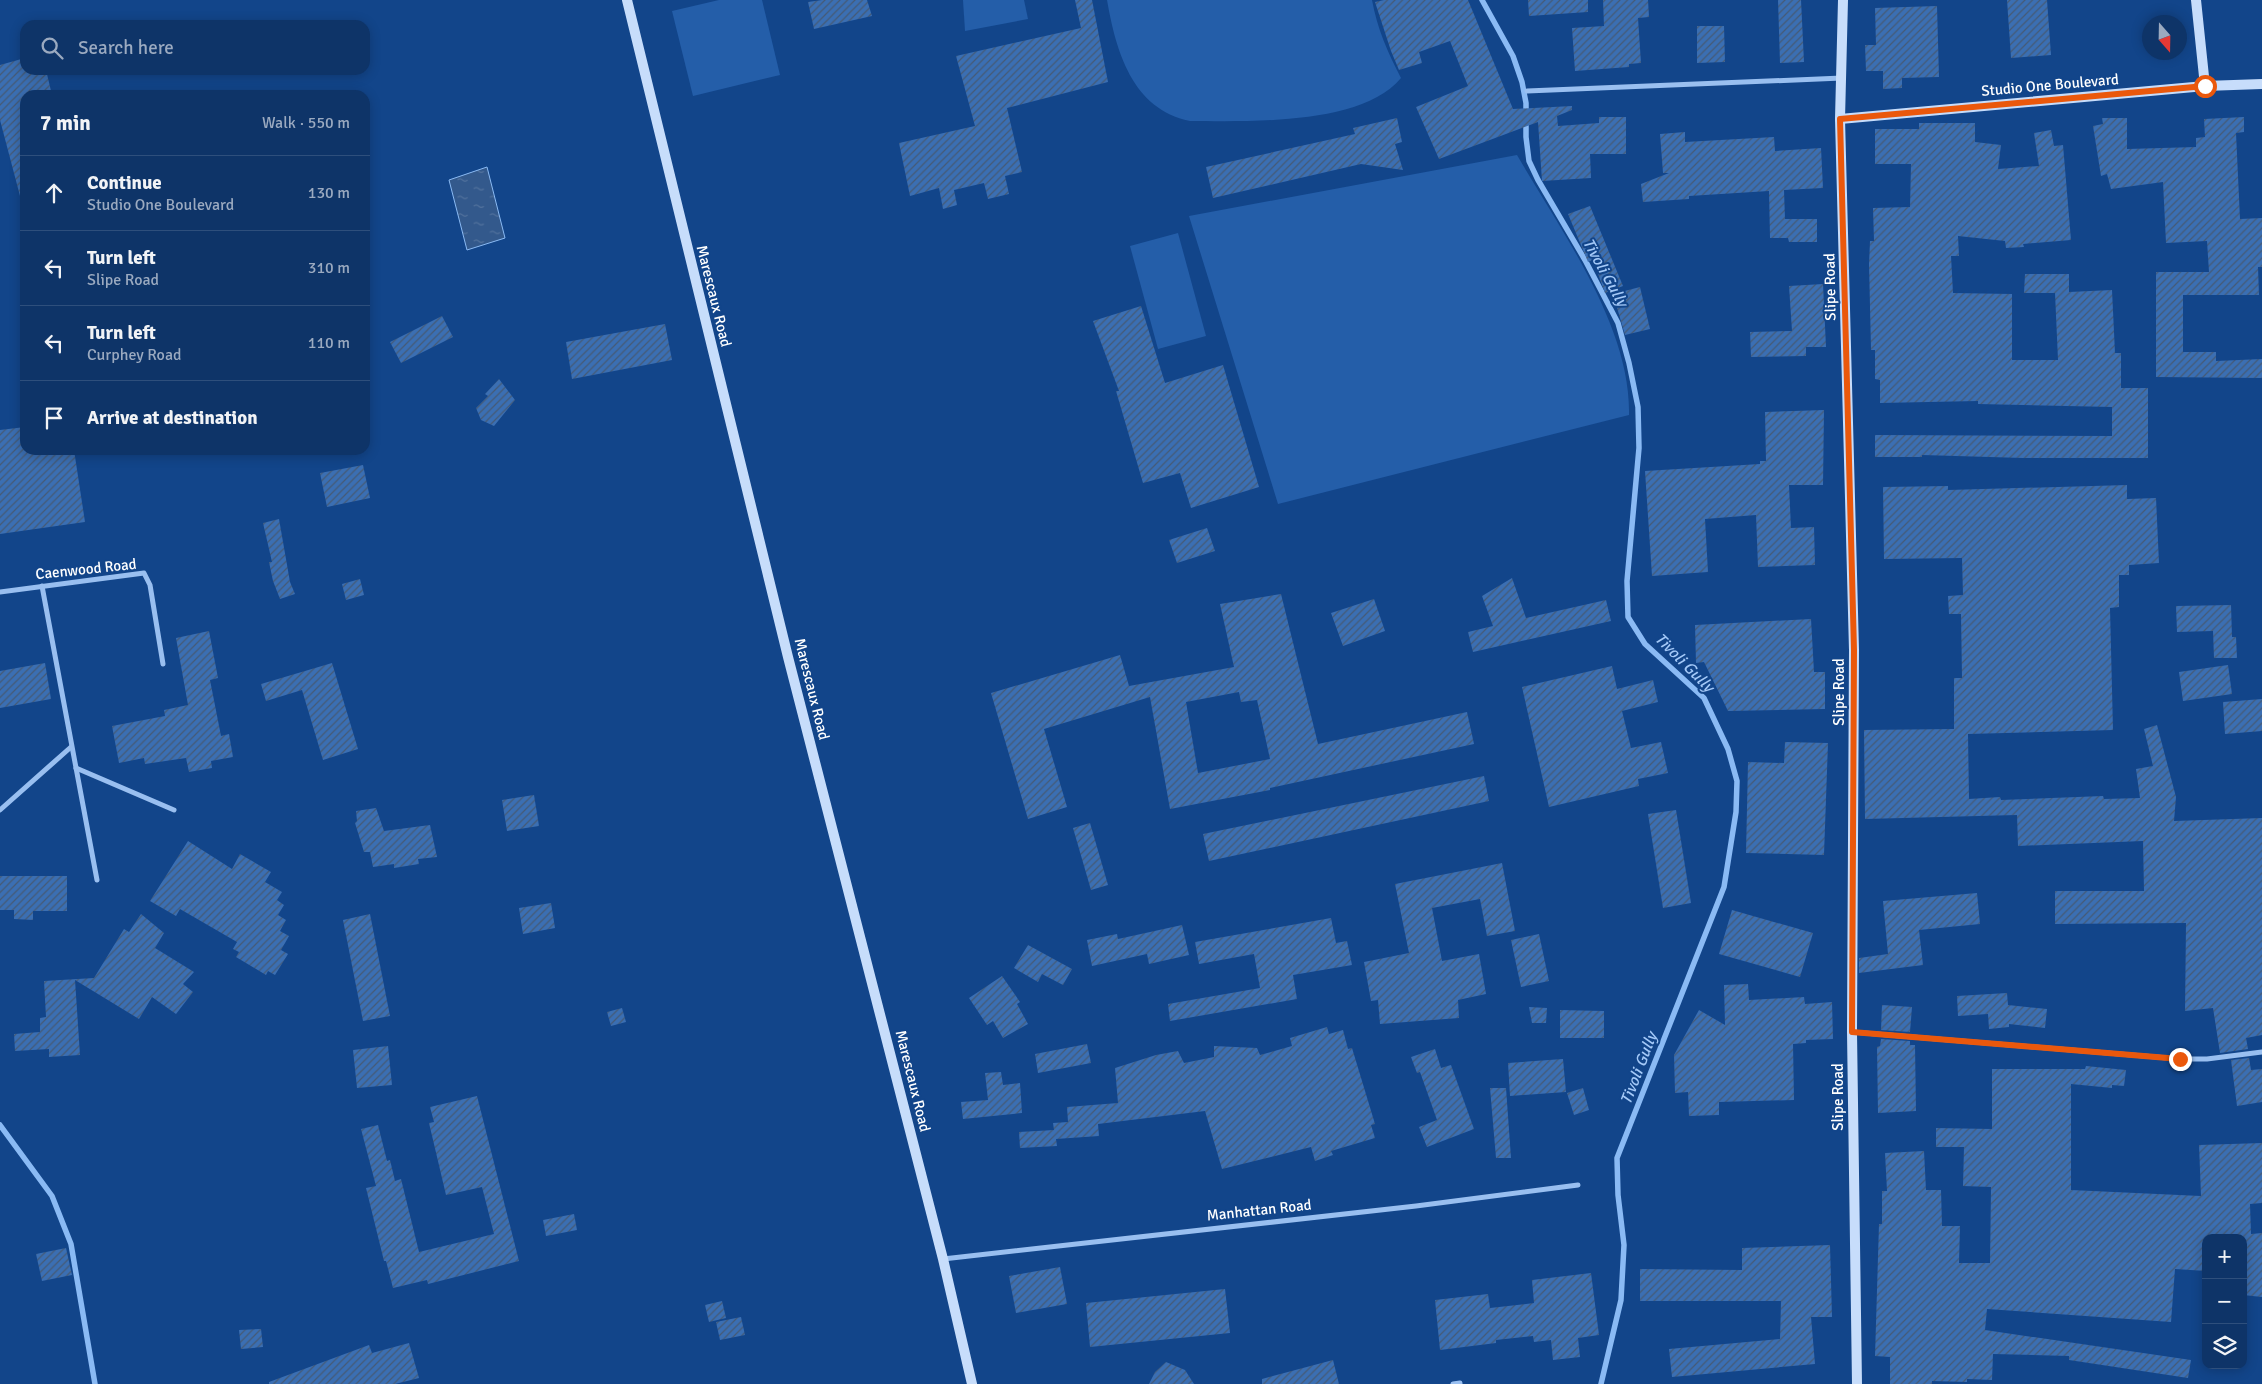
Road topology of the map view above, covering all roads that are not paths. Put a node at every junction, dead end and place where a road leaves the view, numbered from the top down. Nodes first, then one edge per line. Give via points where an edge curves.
1 (627, 0) edge
2 (1843, 0) edge
3 (2196, 0) edge
4 (1842, 78) junction
5 (2262, 84) edge
6 (2205, 86) junction
7 (1527, 91) dead end
8 (1840, 119) junction
9 (42, 586) junction
10 (0, 592) edge
11 (163, 664) dead end
12 (71, 747) junction
13 (76, 768) junction
14 (0, 810) edge
15 (174, 810) dead end
16 (97, 880) dead end
17 (1852, 1032) junction
18 (2262, 1052) edge
19 (1578, 1185) dead end
20 (943, 1259) junction
21 (972, 1384) edge
22 (1857, 1384) edge

1 - 20 main road, Marescaux Road via 774,601
2 - 4 main road, Slipe Road
3 - 6 main road
4 - 7 street
4 - 8 main road, Slipe Road
5 - 6 main road, Studio One Boulevard
6 - 8 main road, Studio One Boulevard
8 - 17 main road, Slipe Road via 1854,650
9 - 10 street, Caenwood Road
9 - 11 street, Caenwood Road via 144,573 150,585
9 - 12 street
12 - 13 street
12 - 14 street
13 - 15 street
13 - 16 street
17 - 18 street via 2180,1059 2207,1060
17 - 22 main road, Slipe Road
19 - 20 street, Manhattan Road
20 - 21 main road, Marescaux Road

